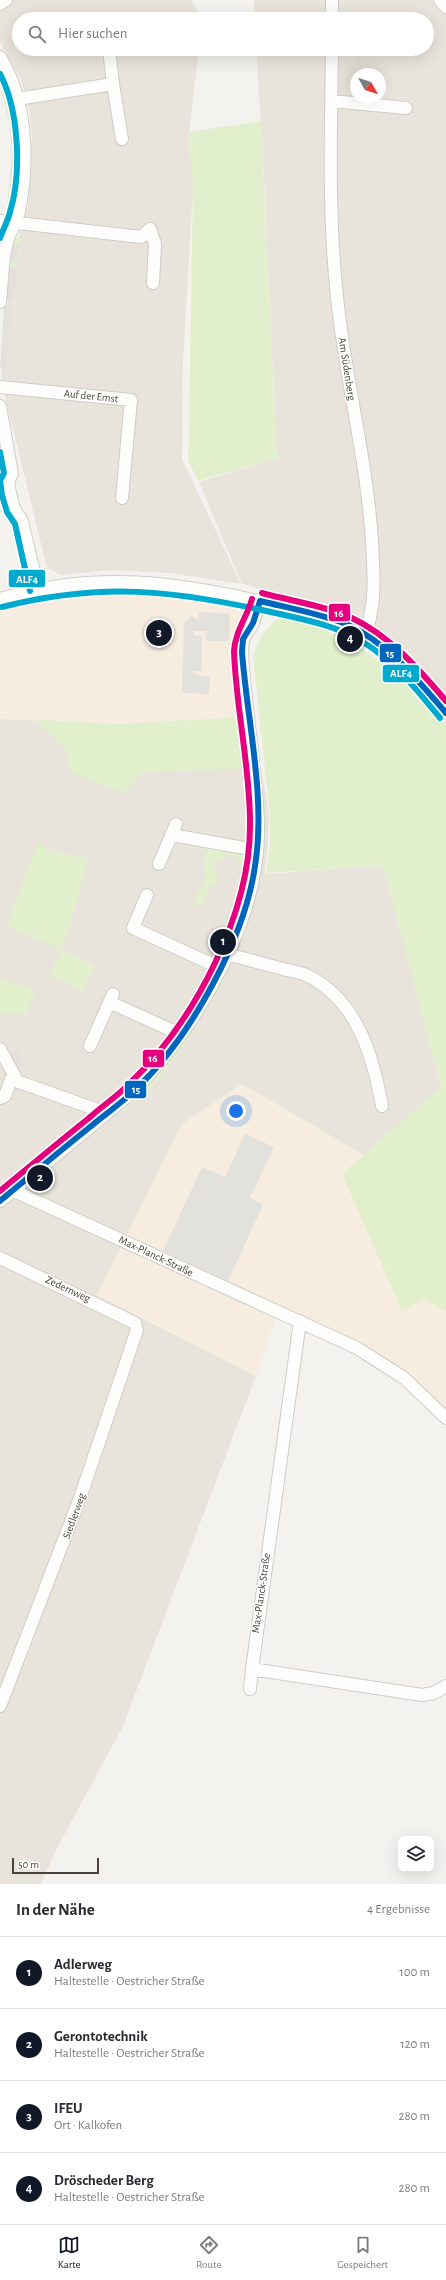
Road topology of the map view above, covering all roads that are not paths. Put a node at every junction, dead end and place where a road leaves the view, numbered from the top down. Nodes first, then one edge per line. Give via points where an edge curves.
1 (6, 0) edge
2 (332, 0) edge
3 (440, 0) edge
4 (0, 4) edge
5 (446, 7) edge
6 (332, 12) edge
7 (110, 56) edge
8 (332, 56) edge
9 (0, 57) edge
10 (113, 84) junction
11 (17, 99) junction
12 (331, 101) junction
13 (406, 108) dead end
14 (122, 139) dead end
15 (0, 221) edge
16 (14, 223) junction
17 (153, 283) dead end
18 (0, 302) edge
19 (0, 386) edge
20 (0, 406) edge
21 (122, 498) dead end
22 (38, 589) junction
23 (0, 599) edge
24 (260, 601) junction
25 (366, 634) junction
26 (446, 713) edge
27 (256, 850) junction
28 (159, 864) dead end
29 (146, 895) dead end
30 (227, 954) junction
31 (220, 968) junction
32 (180, 1034) junction
33 (90, 1046) dead end
34 (0, 1049) edge
35 (18, 1082) junction
36 (0, 1098) edge
37 (382, 1106) dead end
38 (106, 1113) junction
39 (12, 1190) junction
40 (0, 1201) edge
41 (0, 1258) edge
42 (300, 1321) junction
43 (135, 1323) joint
44 (446, 1418) edge
45 (252, 1669) junction
46 (446, 1686) edge
47 (250, 1689) dead end
48 (0, 1706) edge

1 - 4 street
2 - 6 street
3 - 5 street
7 - 10 street
8 - 12 street, Am Südenberg
9 - 11 street
10 - 11 street
10 - 14 street
11 - 16 street via 24,146 22,194
12 - 13 street
12 - 25 street, Am Südenberg via 333,247 337,296 346,372 363,458 374,565 373,610
15 - 16 street
16 - 17 street via 140,237 150,228 156,244
16 - 18 street via 7,242
19 - 21 street, Auf der Emst via 131,400
20 - 22 street via 12,474 8,482 10,493 14,509 22,521
22 - 23 street
22 - 24 street via 131,581 183,586
24 - 25 street via 329,618
24 - 27 street via 253,623 243,639 242,652 258,824
25 - 26 street via 394,656
27 - 28 street via 174,830
27 - 30 street via 248,902
29 - 31 street via 133,928
30 - 31 street
30 - 37 street via 306,974 328,989 346,1006 356,1021 378,1082
31 - 32 street
32 - 33 street via 111,998
32 - 38 street via 155,1069 136,1089
34 - 35 street
35 - 36 street via 11,1079 5,1096
35 - 38 street
38 - 39 street
39 - 40 street
39 - 42 street, Max-Planck-Straße
41 - 43 street, Zedernweg
42 - 44 street, Max-Planck-Straße via 379,1361 404,1378
42 - 45 street, Max-Planck-Straße
43 - 48 street, Siedlerweg via 137,1330 95,1457
45 - 46 street via 422,1695 434,1693
45 - 47 street, Max-Planck-Straße

